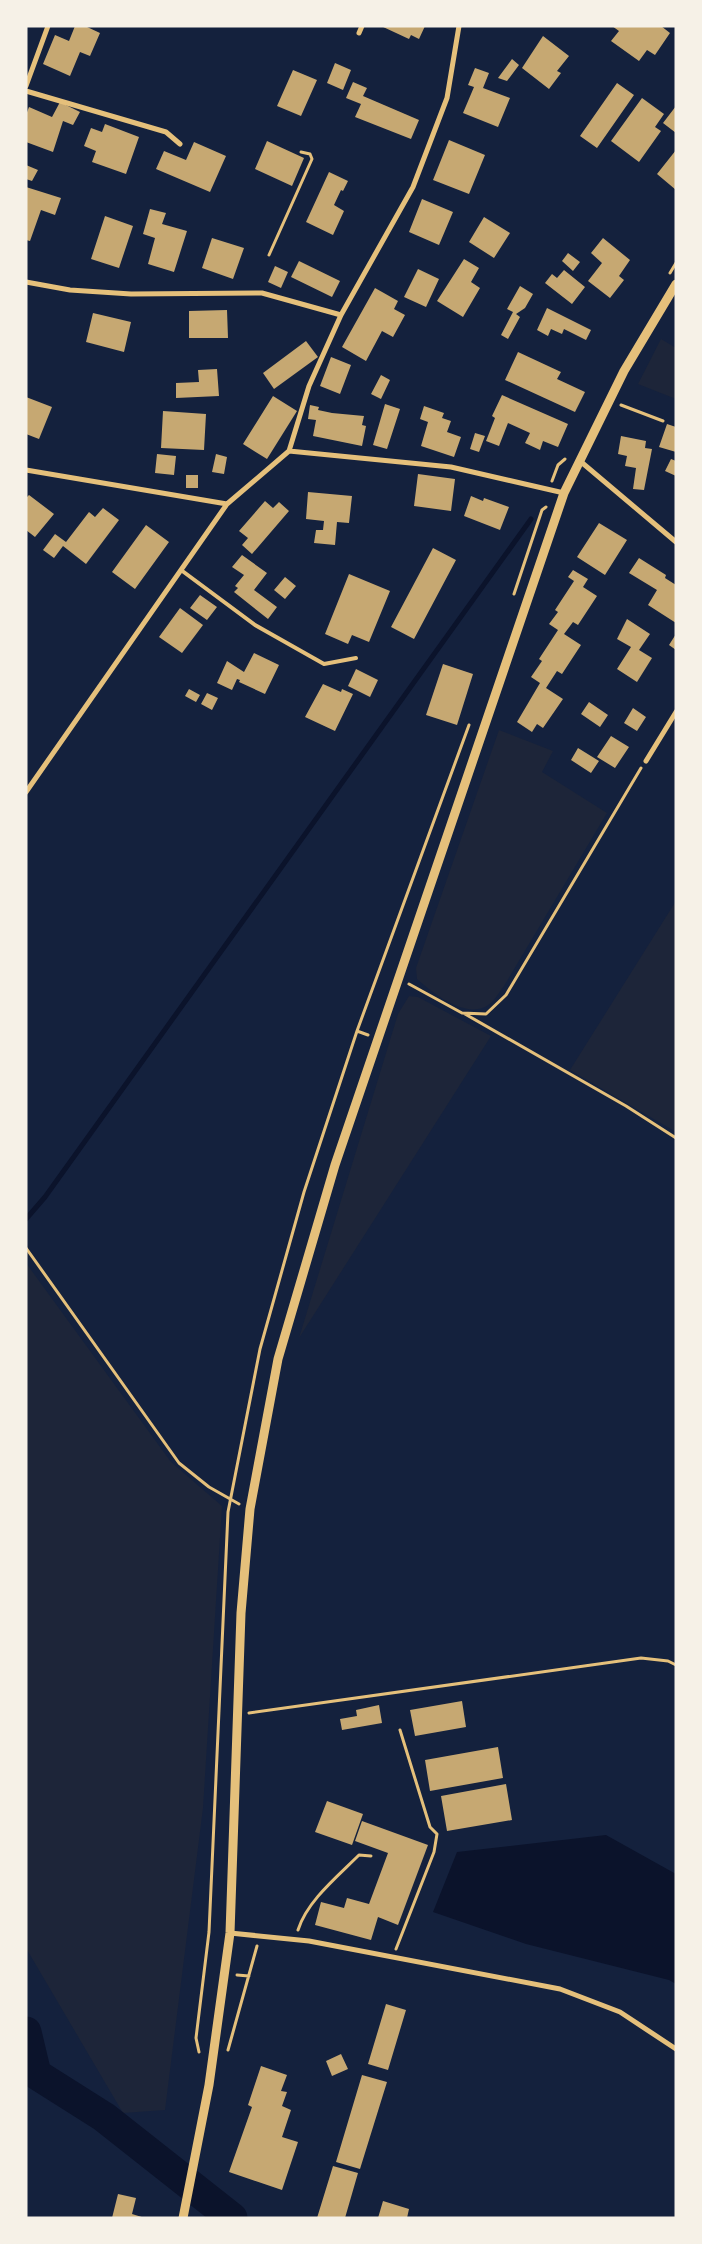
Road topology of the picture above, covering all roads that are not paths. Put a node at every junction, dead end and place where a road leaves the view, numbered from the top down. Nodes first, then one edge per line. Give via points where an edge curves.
1 (48, 26) edge
2 (362, 26) edge
3 (459, 26) edge
4 (358, 33) dead end
5 (26, 86) edge
6 (26, 91) edge
7 (180, 144) dead end
8 (26, 282) edge
9 (676, 284) edge
10 (341, 315) junction
11 (289, 451) junction
12 (579, 460) junction
13 (26, 470) edge
14 (564, 493) junction
15 (227, 504) junction
16 (676, 542) edge
17 (181, 570) junction
18 (356, 658) dead end
19 (676, 712) edge
20 (646, 761) road end
21 (26, 792) edge
22 (230, 1933) junction
23 (676, 2049) edge
24 (183, 2218) edge

1 - 5 street
2 - 4 street
3 - 10 street via 447,98 414,188
6 - 7 street via 166,132
8 - 10 street via 70,290 131,294 262,293
9 - 12 street via 642,339
10 - 11 street via 309,386
11 - 14 street via 451,467
11 - 15 street
12 - 14 street
12 - 16 street
13 - 15 street
14 - 22 street via 335,1165 278,1359 250,1509 241,1613
15 - 17 street
17 - 18 lane via 255,626 324,664
17 - 21 street
19 - 20 street
22 - 23 street via 296,1939 560,1989 620,2012
22 - 24 street via 209,2085

